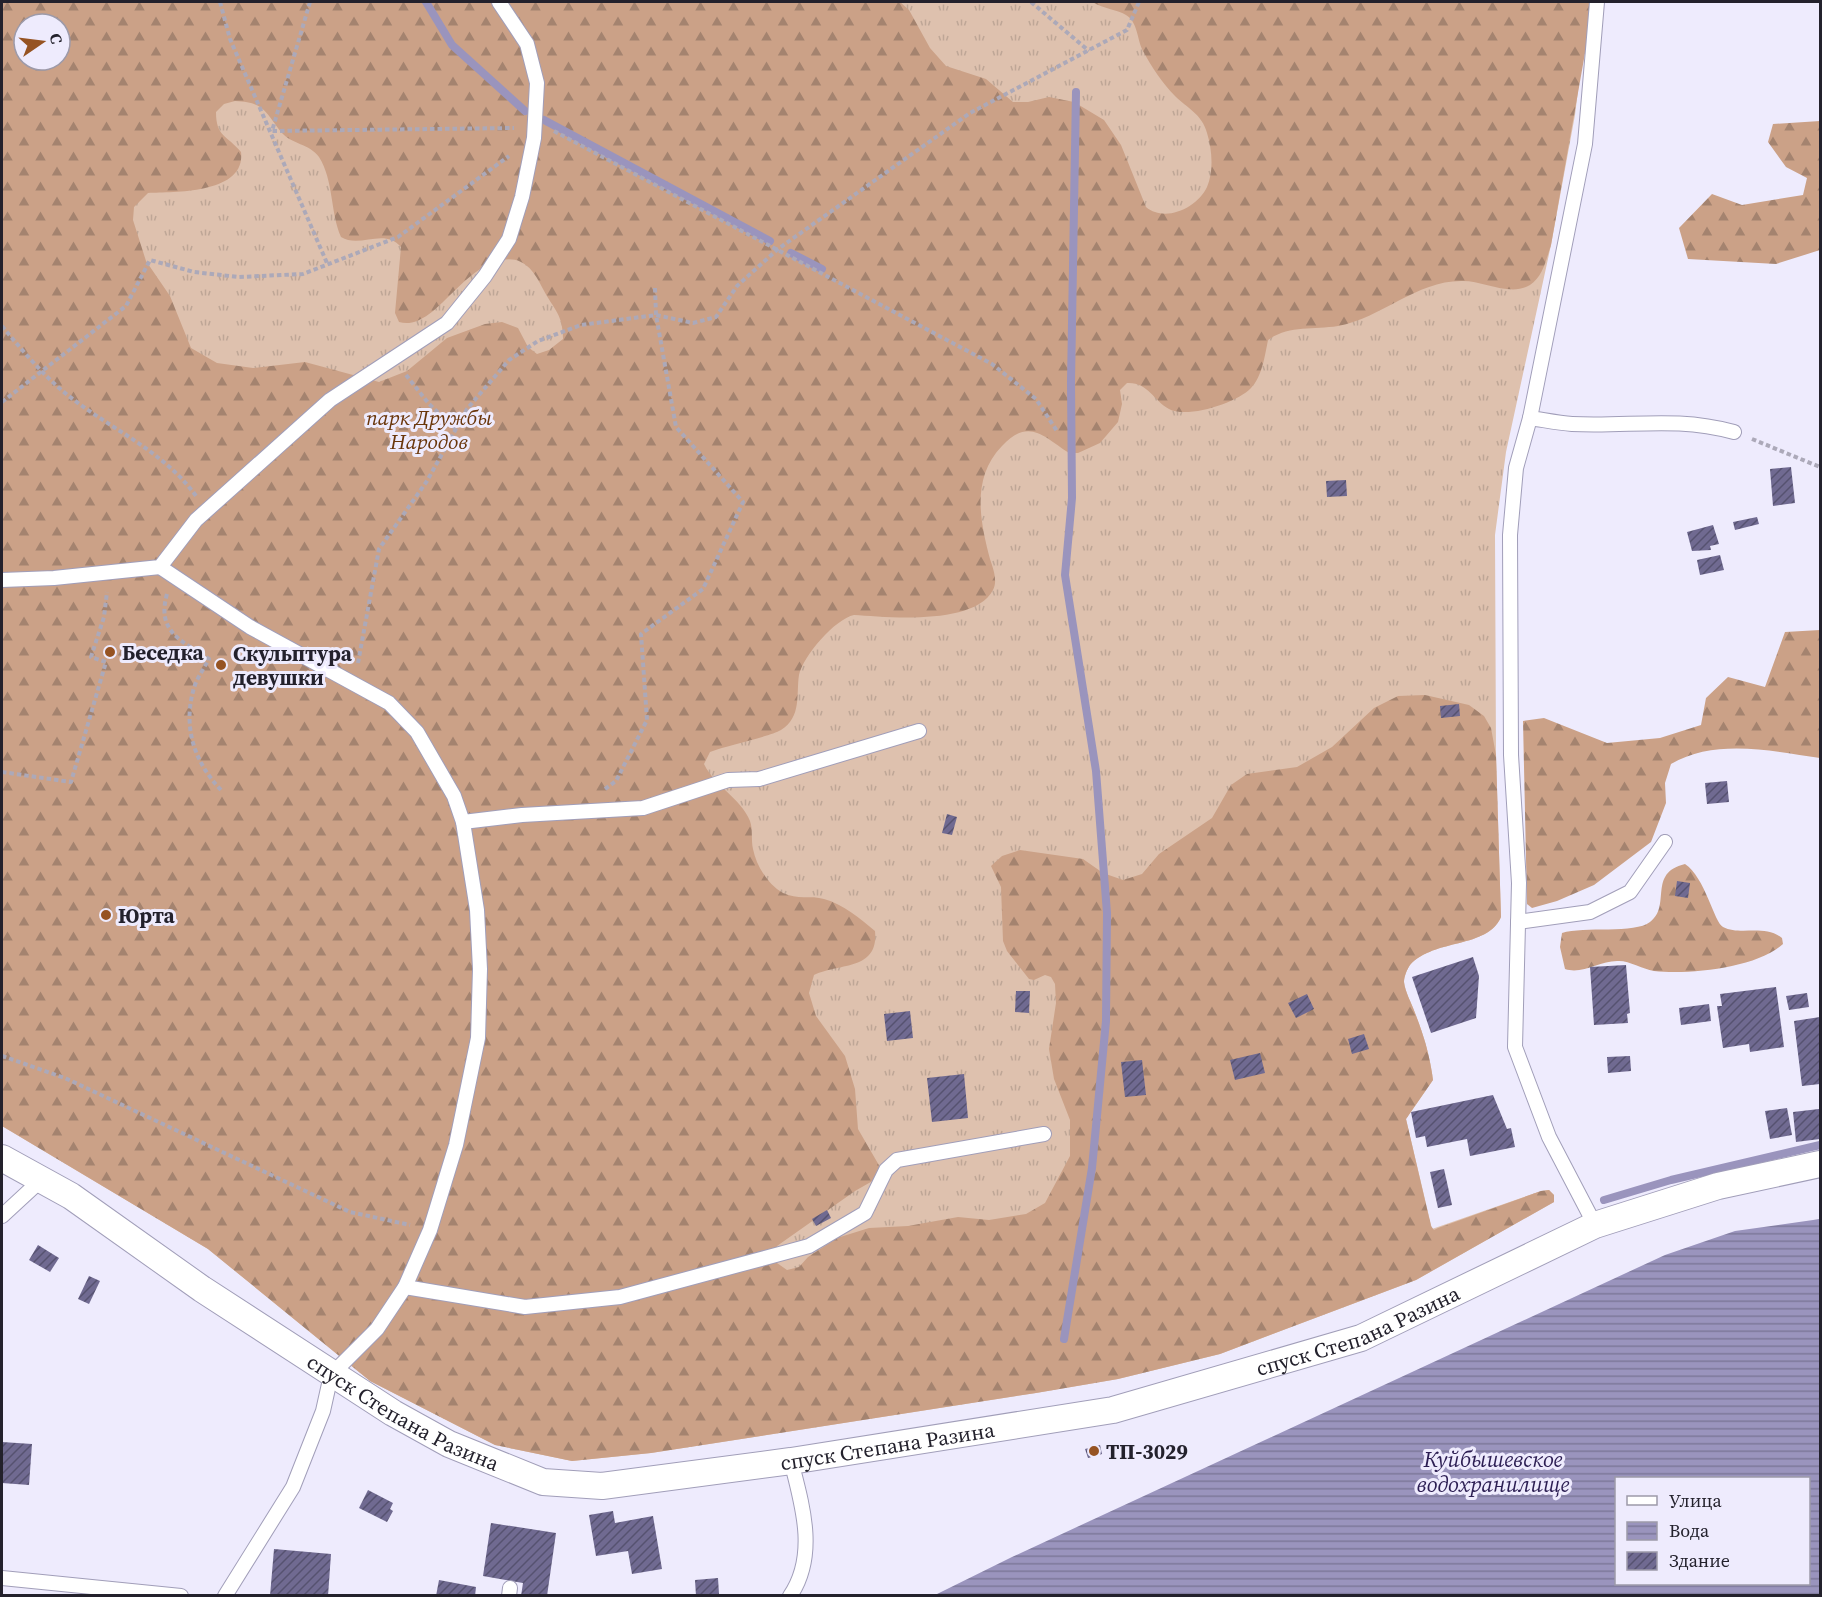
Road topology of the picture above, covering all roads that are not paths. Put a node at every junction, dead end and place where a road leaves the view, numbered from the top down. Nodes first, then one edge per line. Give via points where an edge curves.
1 (499, 2) edge
2 (1597, 2) edge
3 (1530, 418) junction
4 (1734, 432) road end
5 (160, 567) junction
6 (2, 580) edge
7 (919, 731) dead end
8 (462, 822) junction
9 (1665, 842) dead end
10 (1518, 922) junction
11 (1044, 1134) dead end
12 (2, 1158) edge
13 (1821, 1164) edge
14 (41, 1180) junction
15 (2, 1216) edge
16 (1595, 1225) junction
17 (405, 1287) junction
18 (331, 1376) junction
19 (791, 1461) junction
20 (2, 1578) edge
21 (181, 1596) edge
22 (225, 1596) edge
23 (790, 1596) edge

1 - 5 lane via 527,44 537,83 535,129 522,197 509,238 485,276 447,322 330,400 207,511
2 - 3 lane via 1585,144
3 - 4 lane via 1570,424 1677,421
3 - 10 lane via 1516,468 1510,535 1511,755
5 - 6 lane
5 - 8 lane via 250,627 389,704 417,732 454,796
7 - 8 lane via 759,779 728,780 643,808
8 - 17 lane via 477,910 478,1038 456,1145 430,1230
9 - 10 lane via 1630,892 1590,912
10 - 16 lane via 1515,1047 1550,1137
11 - 17 lane via 897,1160 886,1170 865,1213 809,1246 620,1297 525,1306
12 - 14 street, спуск Степана Разина
13 - 16 street, спуск Степана Разина via 1718,1186
14 - 15 lane
14 - 18 street, спуск Степана Разина via 71,1196
16 - 19 street, спуск Степана Разина via 1360,1338 1196,1387 1113,1410
17 - 18 lane via 377,1329
18 - 19 street, спуск Степана Разина via 449,1444 543,1482 602,1486
18 - 22 lane via 323,1411 293,1487
19 - 23 lane via 807,1539 803,1564
20 - 21 lane

